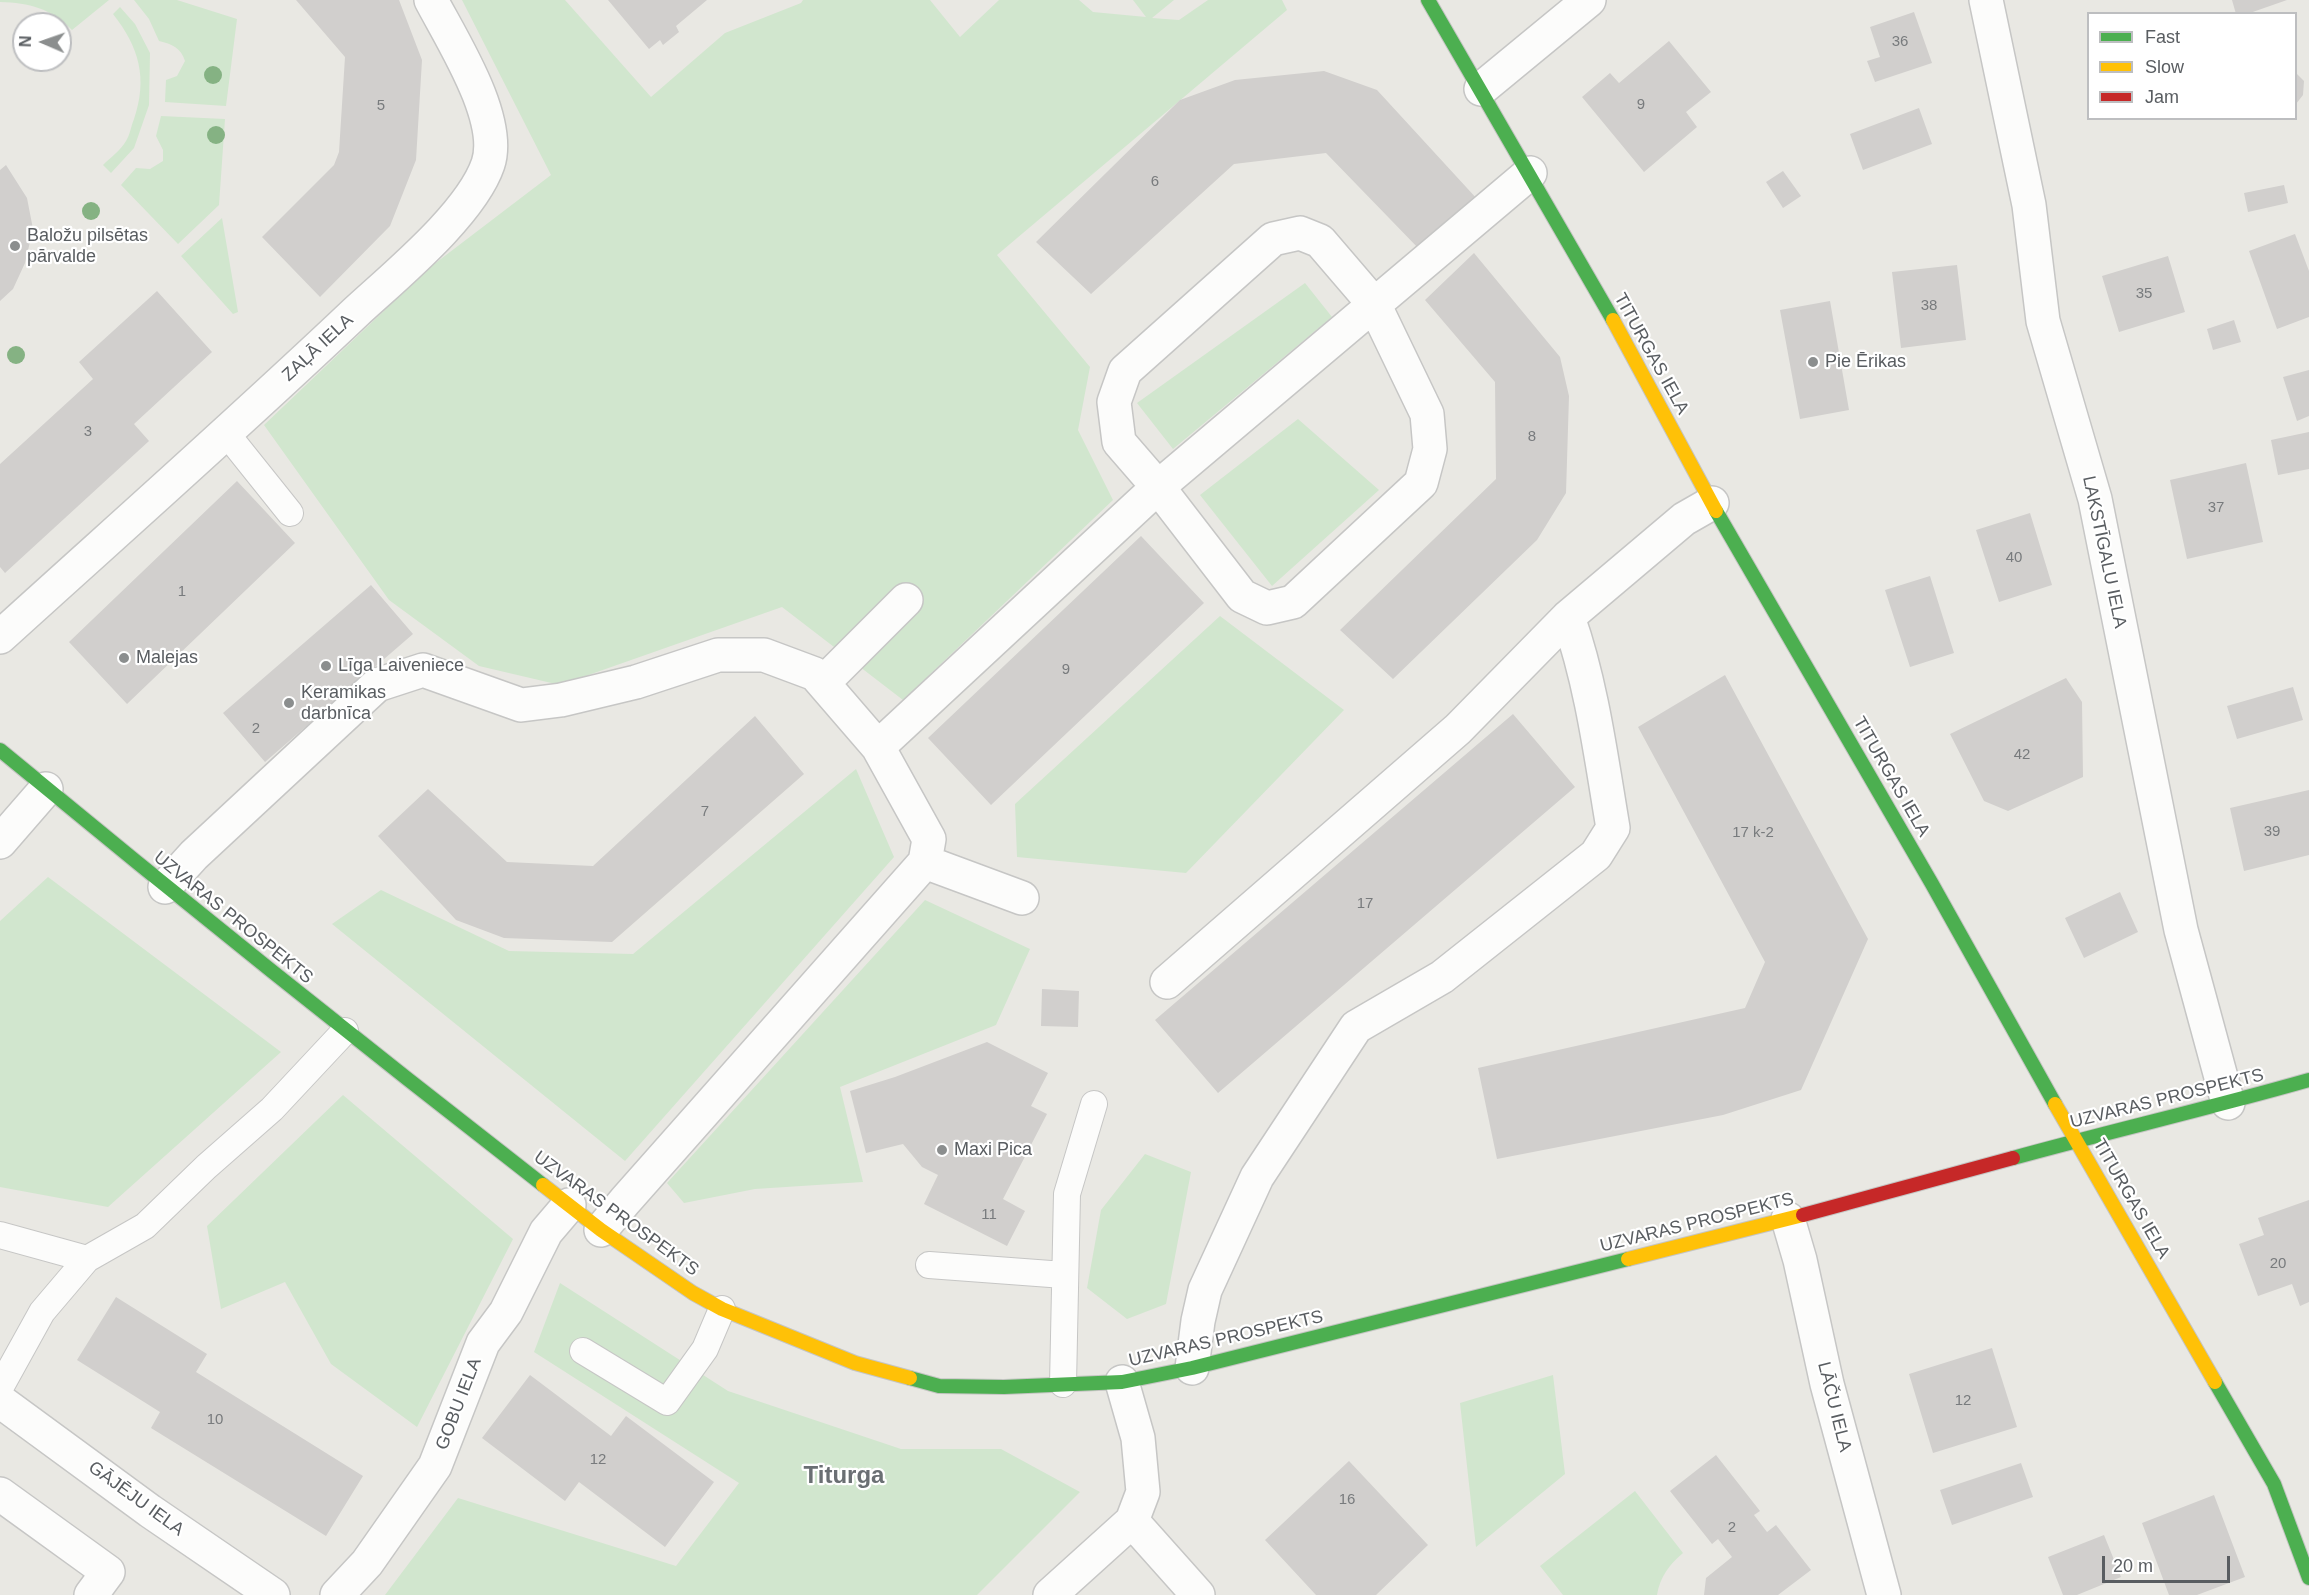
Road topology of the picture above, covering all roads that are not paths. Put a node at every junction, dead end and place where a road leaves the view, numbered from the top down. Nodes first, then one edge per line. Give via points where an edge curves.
1 (431, 0) edge
2 (1428, 0) edge
3 (1589, 0) edge
4 (1986, 0) edge
5 (1481, 88) junction
6 (1530, 173) junction
7 (1374, 304) junction
8 (226, 433) junction
9 (1158, 486) junction
10 (1712, 503) junction
11 (290, 513) dead end
12 (906, 600) dead end
13 (1568, 617) junction
14 (0, 637) edge
15 (823, 683) junction
16 (878, 747) junction
17 (0, 750) edge
18 (46, 789) junction
19 (0, 842) edge
20 (926, 862) junction
21 (165, 887) junction
22 (1022, 898) dead end
23 (1167, 982) dead end
24 (345, 1031) junction
25 (2309, 1080) edge
26 (2228, 1103) junction
27 (1094, 1104) dead end
28 (2076, 1140) junction
29 (569, 1205) junction
30 (1788, 1219) junction
31 (601, 1230) junction
32 (0, 1235) edge
33 (87, 1259) junction
34 (929, 1265) dead end
35 (1064, 1275) junction
36 (723, 1309) junction
37 (583, 1351) dead end
38 (1192, 1368) junction
39 (1122, 1382) junction
40 (1063, 1384) junction
41 (0, 1388) edge
42 (0, 1401) edge
43 (0, 1494) edge
44 (1132, 1521) junction
45 (2309, 1578) edge
46 (91, 1595) edge
47 (273, 1595) edge
48 (337, 1595) edge
49 (1050, 1595) edge
50 (1198, 1595) edge
51 (1884, 1595) edge

1 - 8 street, ZAĻĀ IELA via 483,102 490,132 489,162 475,191 430,243
2 - 5 street, TITURGAS IELA
3 - 5 street
4 - 26 street, LAKSTĪGALU IELA via 2029,205 2043,321 2095,499 2181,930
5 - 6 street, TITURGAS IELA
6 - 7 street
6 - 10 street, TITURGAS IELA
7 - 9 street
7 - 9 street via 1320,241 1300,233 1273,239 1125,372 1114,402 1119,442
7 - 9 street via 1427,414 1430,449 1421,483 1293,602 1267,608 1242,596
8 - 11 lane
8 - 14 street, ZAĻĀ IELA
9 - 16 street
10 - 13 street via 1683,519
10 - 28 street, TITURGAS IELA
12 - 15 street
13 - 23 street via 1458,729
13 - 38 street via 1596,725 1613,828 1596,855 1442,977 1356,1027 1257,1177 1205,1290
15 - 16 street
15 - 21 street via 815,674 764,655 718,655 636,682 521,705 423,670 377,685 194,855
16 - 20 street via 929,839
17 - 18 street, UZVARAS PROSPEKTS
18 - 19 street
18 - 21 street, UZVARAS PROSPEKTS
20 - 22 street
20 - 31 street
21 - 24 street, UZVARAS PROSPEKTS
24 - 29 street, UZVARAS PROSPEKTS
24 - 33 lane via 272,1109 145,1226
25 - 26 street, UZVARAS PROSPEKTS
26 - 28 street, UZVARAS PROSPEKTS
27 - 35 lane via 1066,1194
28 - 30 street, UZVARAS PROSPEKTS
28 - 45 street, TITURGAS IELA via 2274,1484
29 - 31 street, UZVARAS PROSPEKTS
29 - 48 street, GOBU IELA via 546,1232 506,1312 483,1343 435,1466 367,1563
30 - 38 street, UZVARAS PROSPEKTS
30 - 51 street, LĀČU IELA via 1827,1384
31 - 36 street, UZVARAS PROSPEKTS
32 - 33 lane
33 - 41 lane via 42,1312
34 - 35 lane
35 - 40 lane
36 - 37 lane via 705,1349 667,1402
36 - 40 street, UZVARAS PROSPEKTS via 855,1363 939,1386
38 - 39 street, UZVARAS PROSPEKTS
39 - 40 street, UZVARAS PROSPEKTS
39 - 44 street via 1138,1438 1143,1492
42 - 47 street, GĀJĒJU IELA
43 - 46 street via 108,1572
44 - 49 street
44 - 50 street

